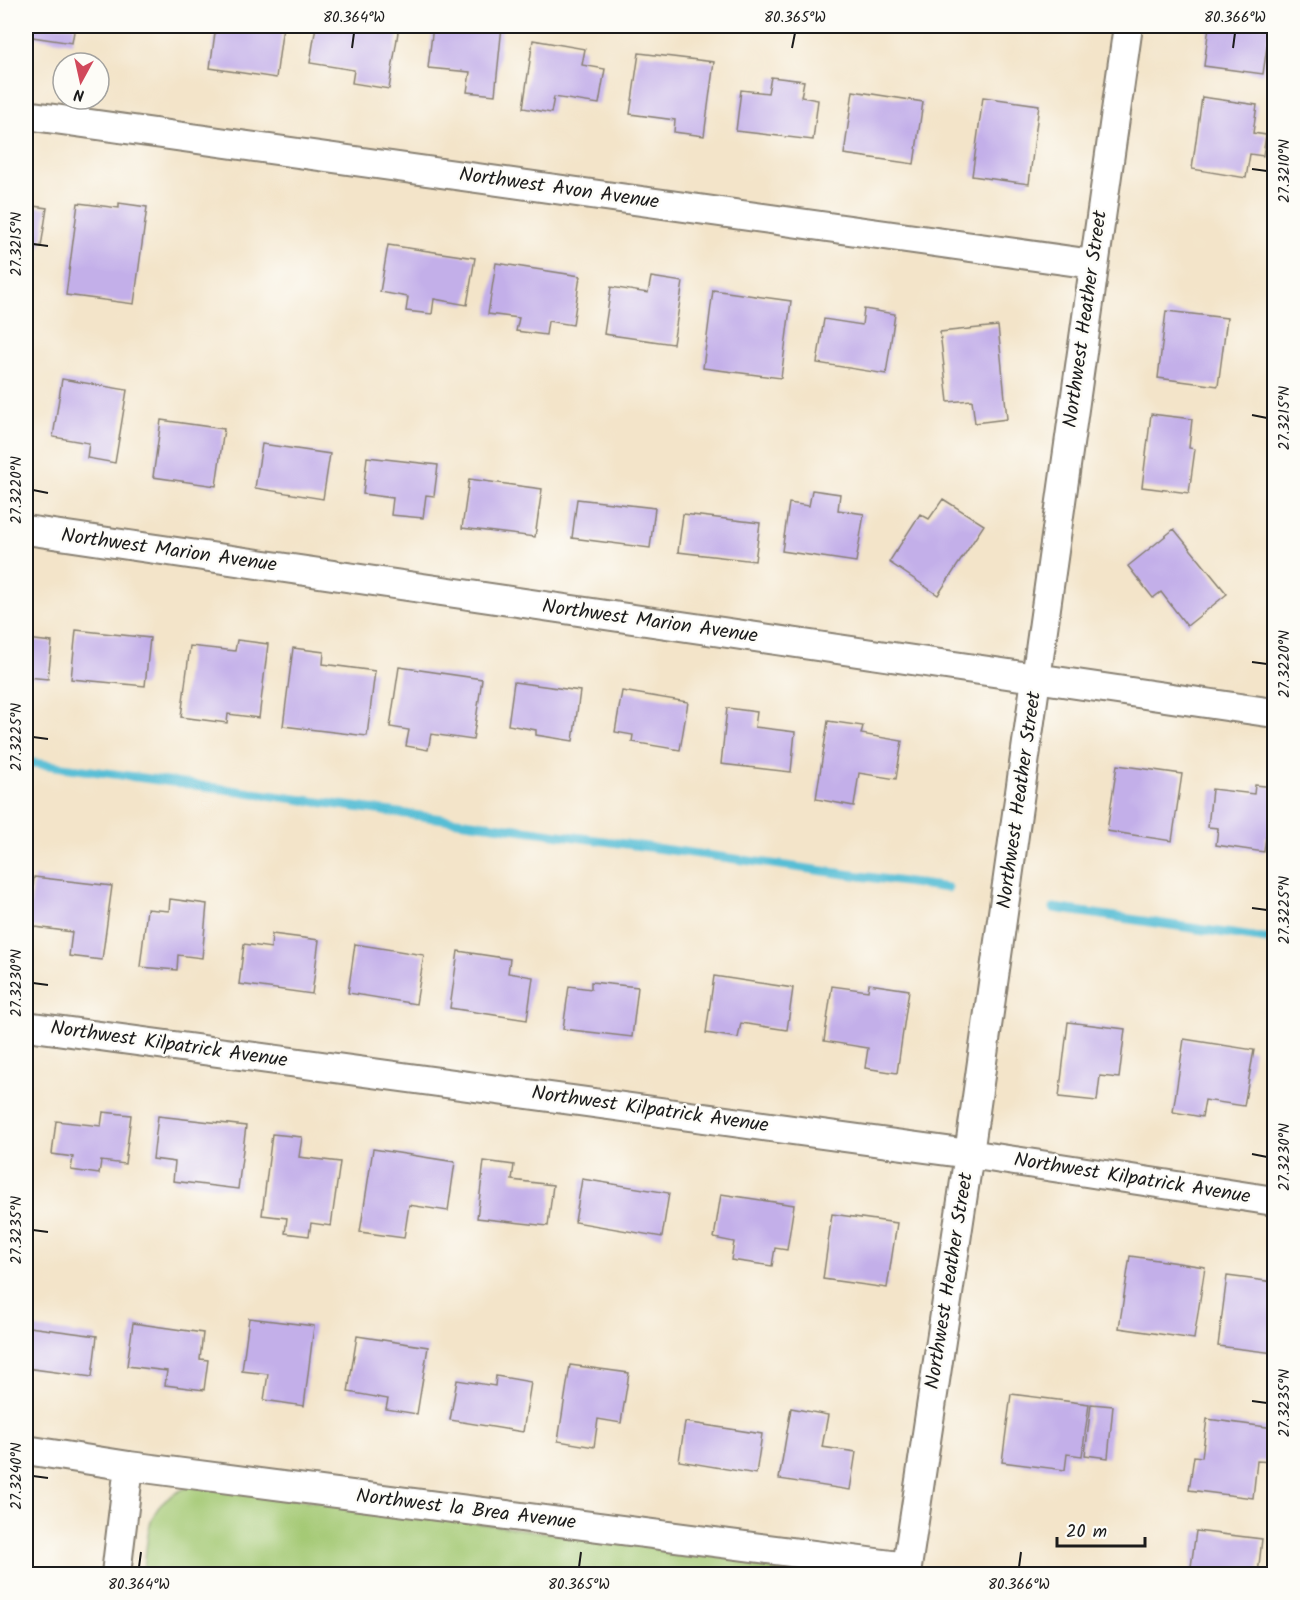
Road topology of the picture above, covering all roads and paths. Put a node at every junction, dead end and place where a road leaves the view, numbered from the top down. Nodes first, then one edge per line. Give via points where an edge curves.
1 (1128, 26) edge
2 (26, 115) edge
3 (1094, 264) junction
4 (26, 530) edge
5 (1037, 679) junction
6 (1275, 713) edge
7 (26, 1026) edge
8 (969, 1154) junction
9 (1275, 1201) edge
10 (26, 1450) edge
11 (129, 1466) junction
12 (907, 1571) edge
13 (116, 1575) edge

1 - 3 street, Northwest Heather Street
2 - 3 street, Northwest Avon Avenue
3 - 5 street, Northwest Heather Street
4 - 5 street, Northwest Marion Avenue
5 - 6 street, Northwest Marion Avenue
5 - 8 street, Northwest Heather Street
7 - 8 street, Northwest Kilpatrick Avenue
8 - 9 street, Northwest Kilpatrick Avenue
8 - 12 street, Northwest Heather Street
10 - 11 street, Northwest la Brea Avenue
11 - 12 street, Northwest la Brea Avenue
11 - 13 street

